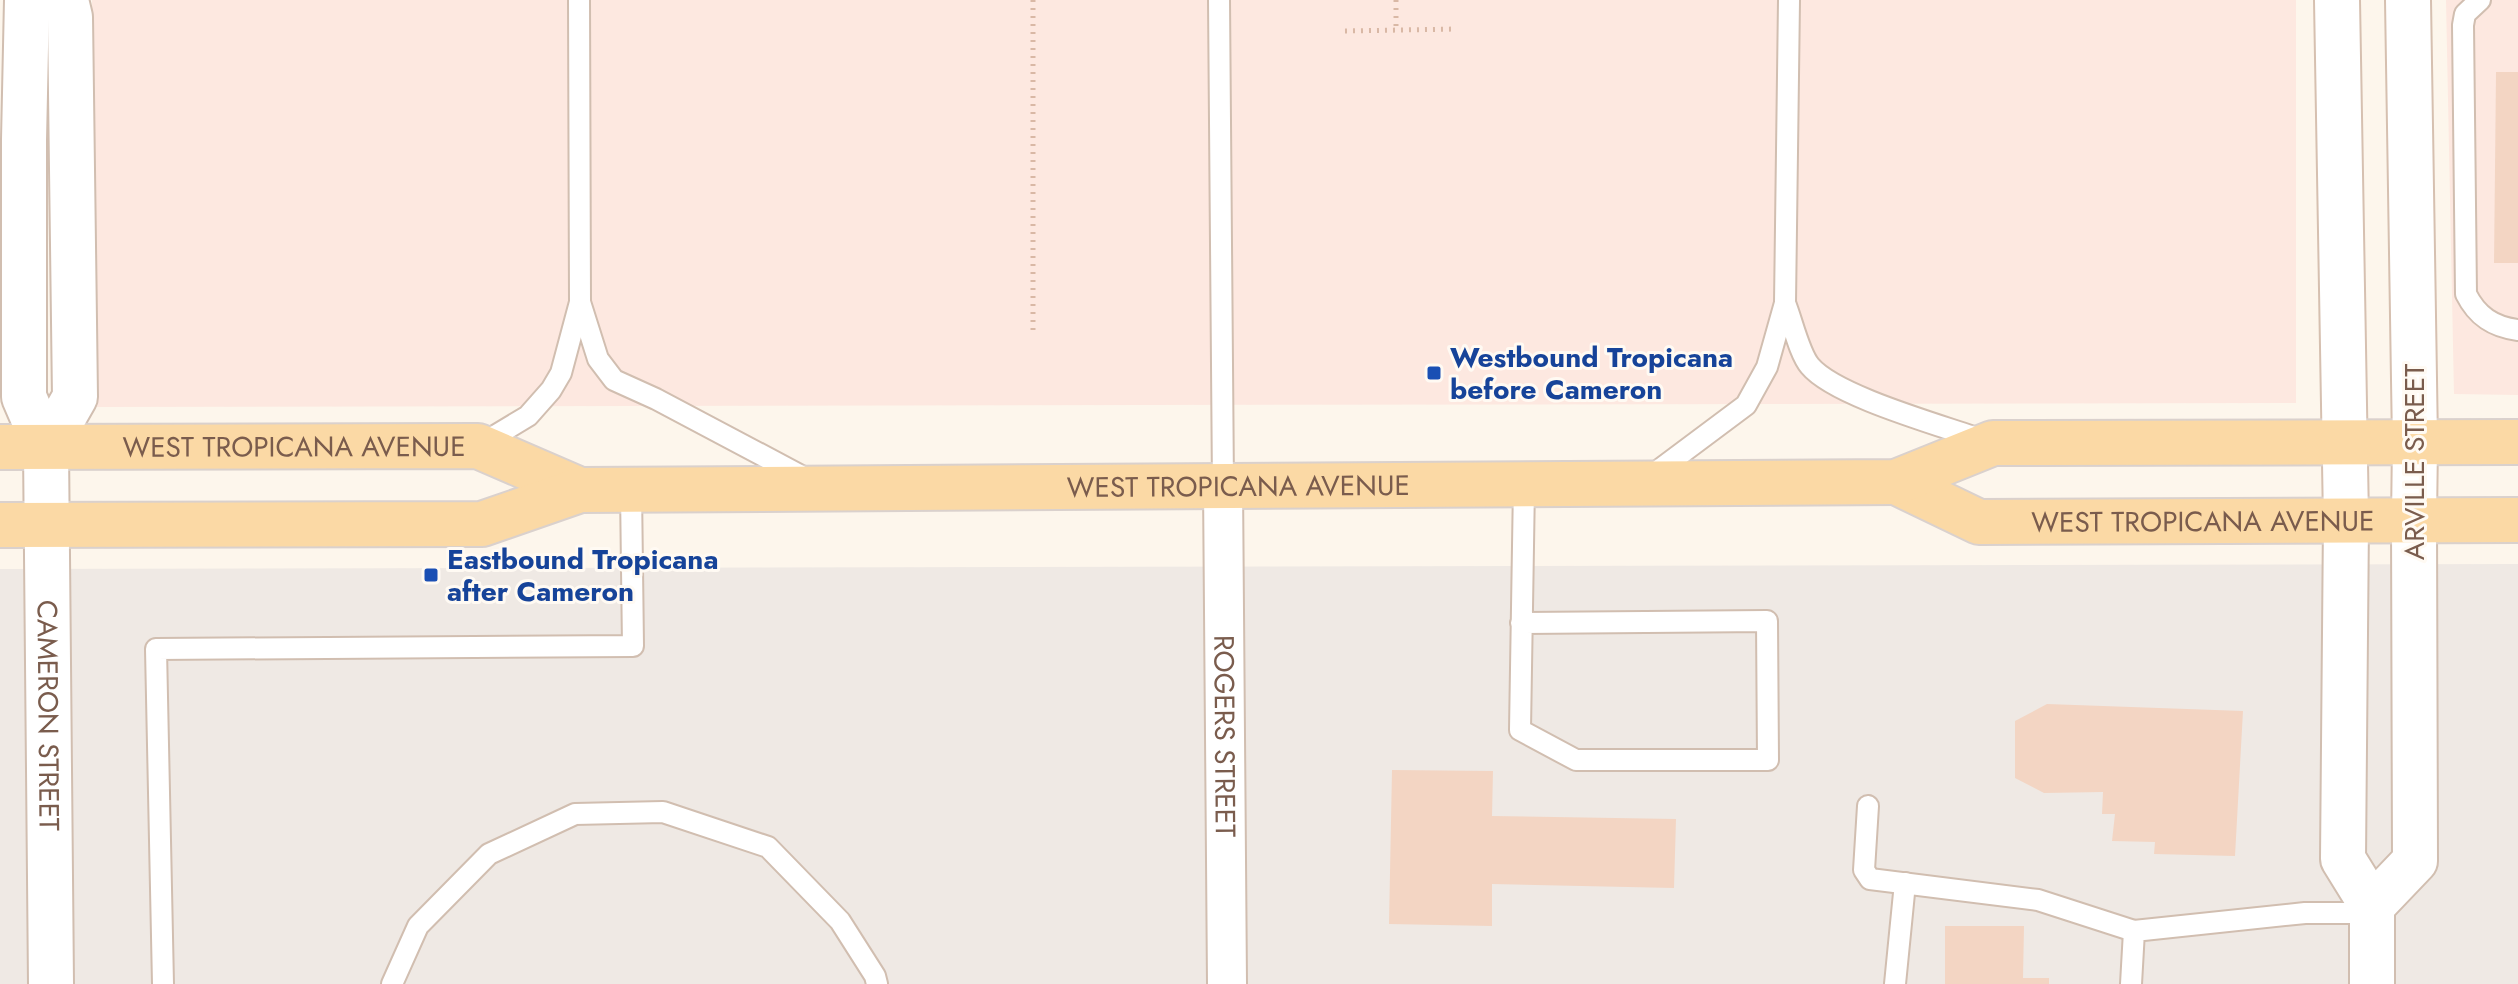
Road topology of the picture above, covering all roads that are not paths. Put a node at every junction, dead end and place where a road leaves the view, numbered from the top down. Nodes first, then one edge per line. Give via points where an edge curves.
1 (27, 0) edge
2 (66, 0) edge
3 (579, 0) edge
4 (1219, 0) edge
5 (1789, 0) edge
6 (2337, 0) edge
7 (2408, 0) edge
8 (2480, 0) edge
9 (580, 302) junction
10 (1785, 303) junction
11 (2518, 330) edge
12 (2345, 442) junction
13 (2415, 442) junction
14 (2518, 442) edge
15 (1993, 443) junction
16 (478, 446) junction
17 (0, 447) edge
18 (46, 448) junction
19 (1896, 482) junction
20 (1642, 484) junction
21 (1524, 485) junction
22 (1223, 486) junction
23 (825, 489) junction
24 (580, 490) junction
25 (631, 490) junction
26 (2346, 520) junction
27 (2414, 520) junction
28 (2518, 520) edge
29 (0, 525) edge
30 (47, 525) junction
31 (1521, 623) junction
32 (1868, 806) dead end
33 (1905, 883) junction
34 (2372, 909) junction
35 (2134, 931) junction
36 (51, 984) edge
37 (163, 984) edge
38 (392, 984) edge
39 (877, 984) edge
40 (1227, 984) edge
41 (1895, 984) edge
42 (2131, 984) edge
43 (2372, 984) edge

1 - 18 street, CAMERON STREET via 24,397
2 - 18 street via 75,397
3 - 9 lane
4 - 22 lane
5 - 10 lane
6 - 12 street
7 - 13 street, ARVILLE STREET
8 - 11 lane via 2465,14 2463,25 2466,294 2484,318
9 - 16 lane via 561,373 551,390 528,416
9 - 23 lane via 598,359 614,380
10 - 15 lane via 1807,363 1823,379 1885,407
10 - 20 lane via 1767,367 1746,405
12 - 13 main road, WEST TROPICANA AVENUE
12 - 15 main road, WEST TROPICANA AVENUE
12 - 26 street
13 - 14 main road, WEST TROPICANA AVENUE
13 - 27 street, ARVILLE STREET
15 - 19 main road, WEST TROPICANA AVENUE
16 - 18 main road, WEST TROPICANA AVENUE
16 - 24 main road, WEST TROPICANA AVENUE
17 - 18 main road, WEST TROPICANA AVENUE
18 - 30 street, CAMERON STREET
19 - 20 main road, WEST TROPICANA AVENUE
19 - 26 main road, WEST TROPICANA AVENUE via 1979,522
20 - 21 main road, WEST TROPICANA AVENUE
21 - 22 main road, WEST TROPICANA AVENUE
21 - 31 lane
22 - 23 main road, WEST TROPICANA AVENUE
22 - 40 street, ROGERS STREET
23 - 25 main road, WEST TROPICANA AVENUE
24 - 25 main road, WEST TROPICANA AVENUE
24 - 30 main road, WEST TROPICANA AVENUE via 482,524
25 - 37 lane via 633,646 156,649
26 - 27 main road, WEST TROPICANA AVENUE
26 - 34 street via 2343,859
27 - 28 main road, WEST TROPICANA AVENUE
27 - 34 street, ARVILLE STREET via 2415,861
29 - 30 main road, WEST TROPICANA AVENUE
30 - 36 street, CAMERON STREET
31 - 31 lane via 1520,730 1576,760 1768,760 1767,621
32 - 33 lane via 1864,870 1870,879
33 - 35 lane via 2038,900
33 - 41 lane
34 - 35 lane
34 - 43 street
35 - 42 lane
38 - 39 lane via 418,926 489,854 575,814 663,812 768,847 840,921

